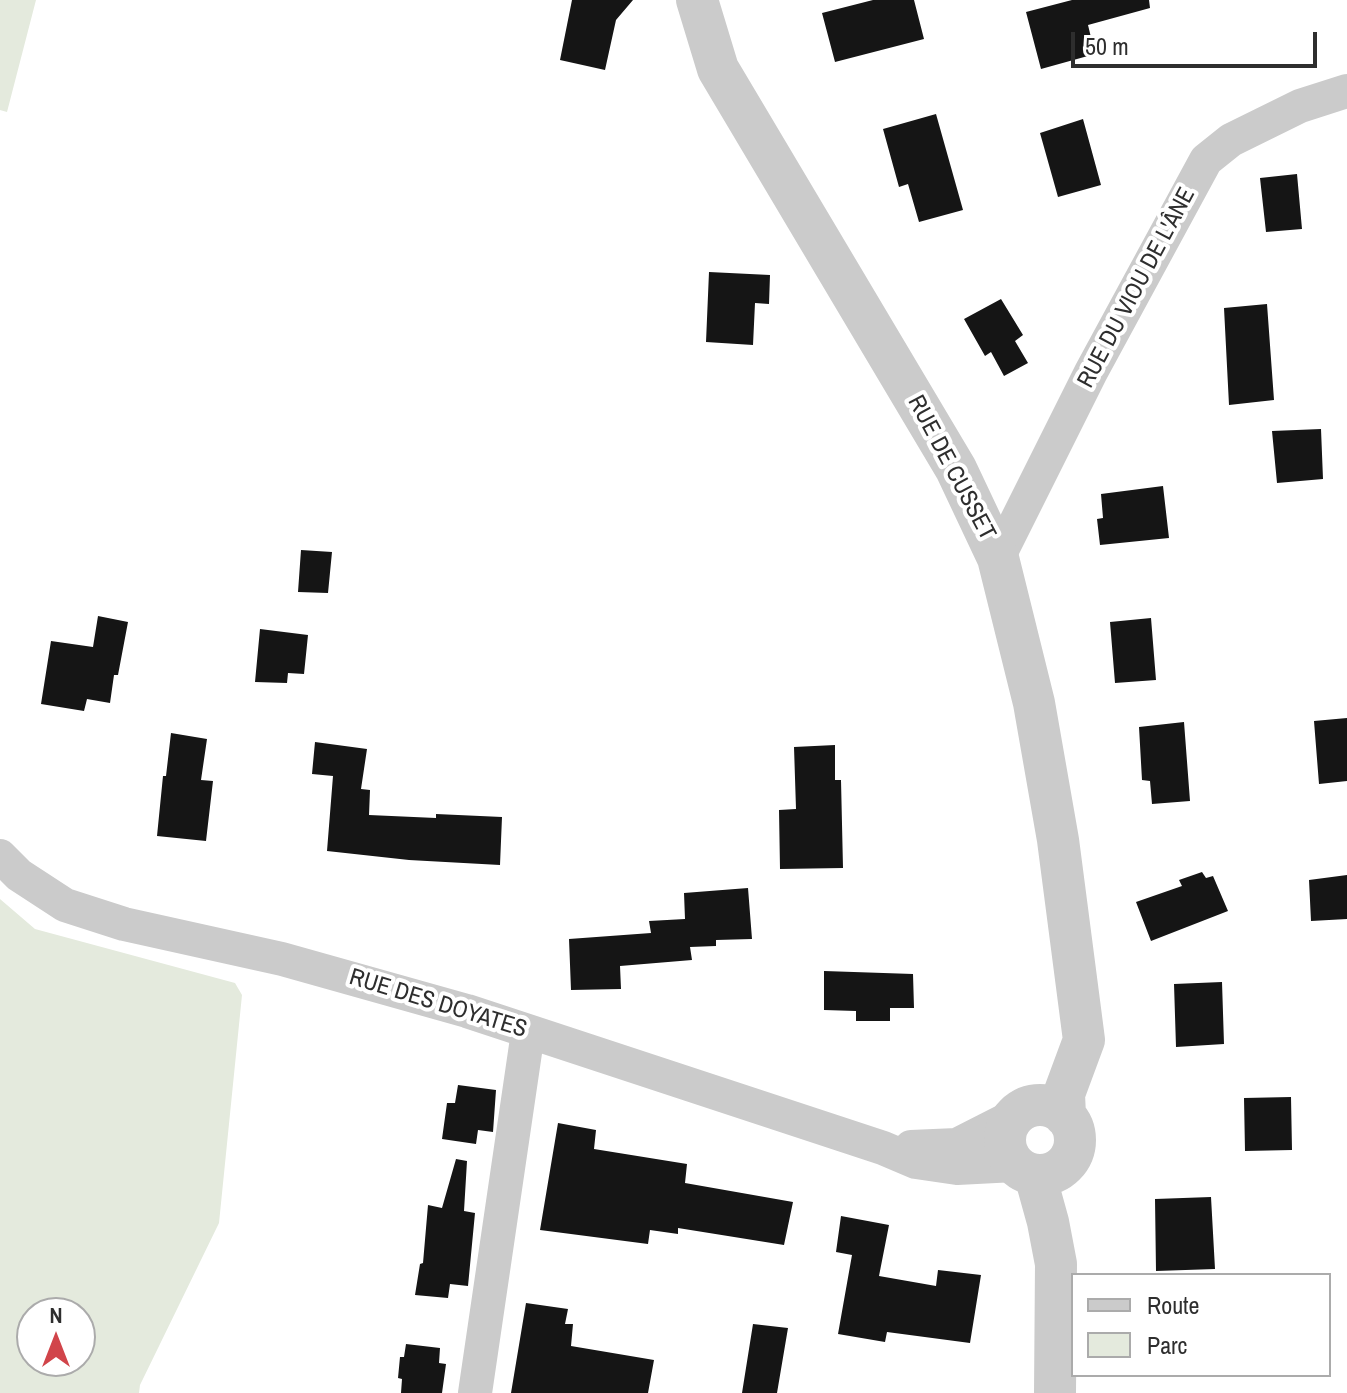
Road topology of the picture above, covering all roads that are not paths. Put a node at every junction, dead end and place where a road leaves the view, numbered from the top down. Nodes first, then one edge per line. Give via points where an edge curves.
1 (697, 0) edge
2 (1347, 91) edge
3 (998, 558) junction
4 (0, 856) edge
5 (528, 1032) junction
6 (1035, 1113) junction
7 (883, 1148) junction
8 (1039, 1168) junction
9 (475, 1393) edge
10 (1055, 1393) edge

1 - 3 street, RUE DE CUSSET via 718,69 956,469
2 - 3 street, RUE DU VIOU DE L'ÂNE via 1300,106 1231,140 1206,160
3 - 6 street, RUE DE CUSSET via 1034,703 1084,1040 1064,1094
4 - 5 street, RUE DES DOYATES via 65,905 359,980
5 - 7 street, RUE DES DOYATES
5 - 9 street
6 - 7 street, RUE DES DOYATES via 957,1145
6 - 8 street via 1006,1129 1004,1141 1008,1155
6 - 8 street via 1072,1126 1075,1141 1072,1154
7 - 8 street, RUE DES DOYATES via 916,1162 957,1168
8 - 10 street via 1056,1264

